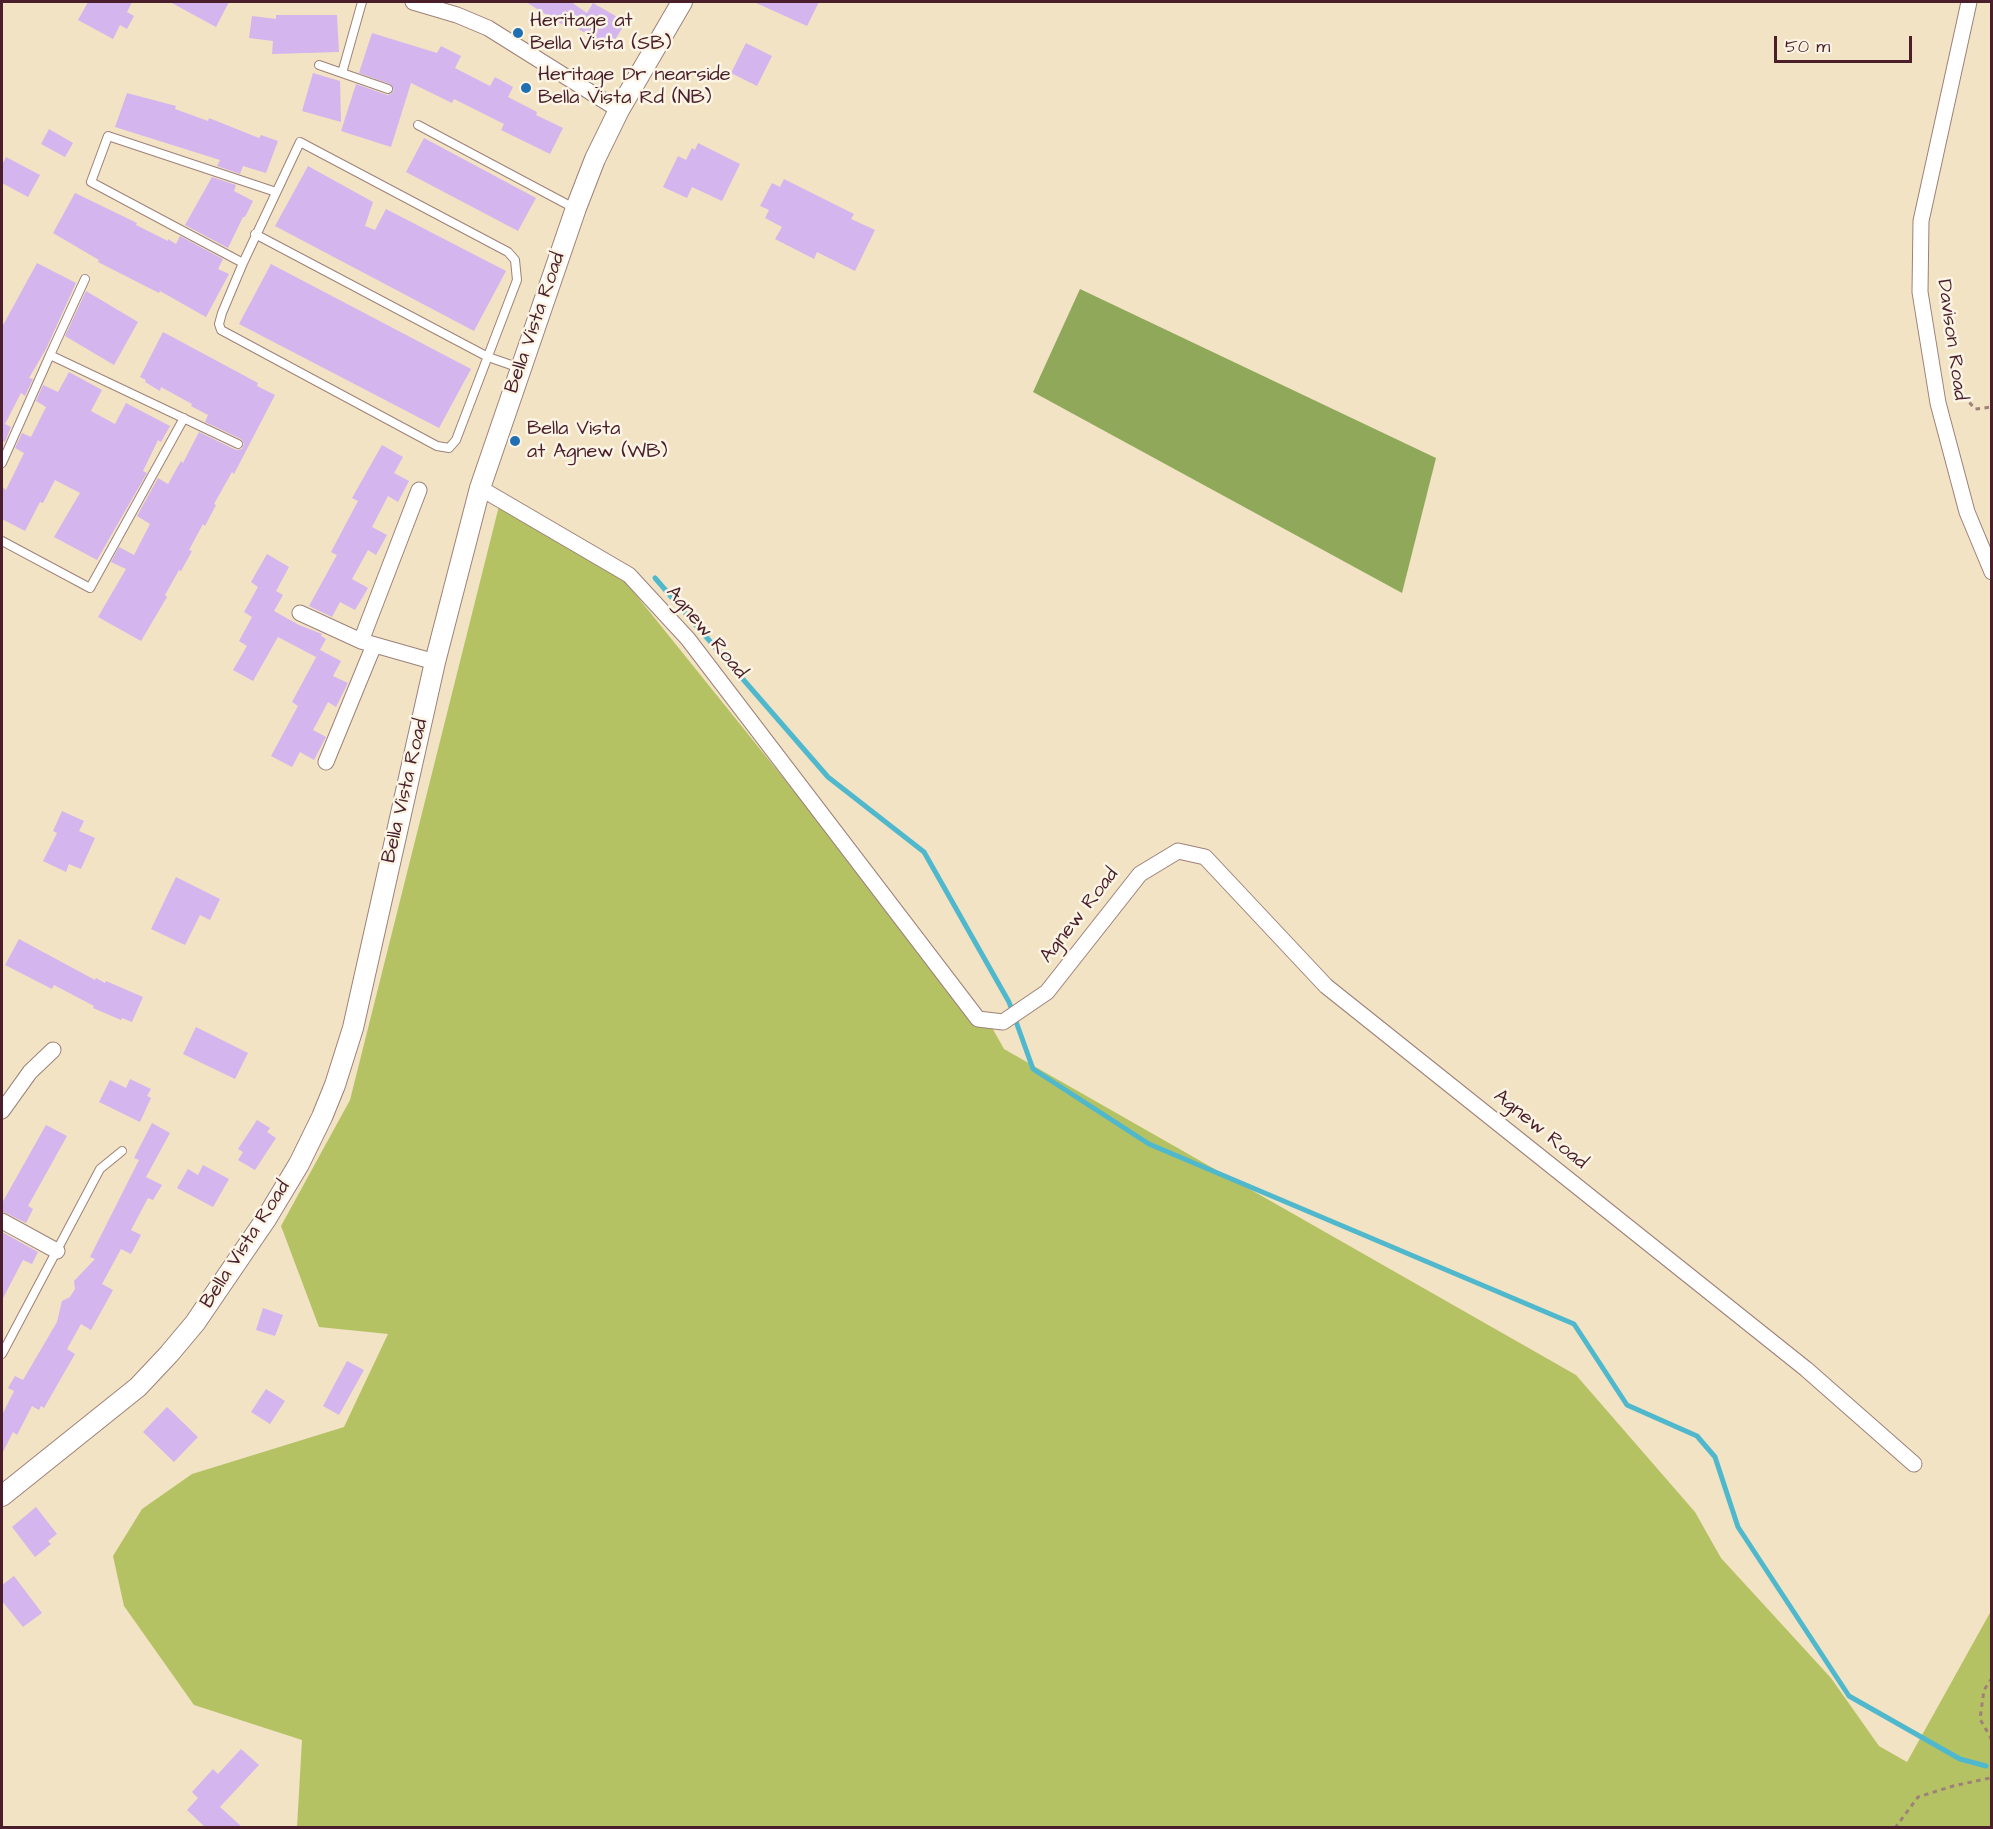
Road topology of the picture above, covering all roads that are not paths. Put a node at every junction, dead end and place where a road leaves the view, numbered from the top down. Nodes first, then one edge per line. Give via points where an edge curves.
1 (362, 2) edge
2 (413, 2) edge
3 (682, 2) edge
4 (1969, 2) edge
5 (319, 65) dead end
6 (342, 73) junction
7 (388, 89) dead end
8 (619, 110) junction
9 (418, 125) dead end
10 (276, 192) junction
11 (576, 208) junction
12 (255, 234) junction
13 (243, 263) junction
14 (85, 279) dead end
15 (50, 355) junction
16 (488, 357) junction
17 (520, 368) junction
18 (184, 418) junction
19 (238, 444) dead end
20 (2, 463) edge
21 (480, 488) junction
22 (419, 490) dead end
23 (2, 542) edge
24 (1992, 572) edge
25 (300, 613) dead end
26 (368, 643) junction
27 (435, 662) junction
28 (326, 762) dead end
29 (53, 1050) dead end
30 (2, 1111) edge
31 (122, 1151) dead end
32 (2, 1221) edge
33 (57, 1251) junction
34 (2, 1354) edge
35 (1914, 1464) dead end
36 (2, 1496) edge

1 - 6 lane
2 - 8 street via 488,28
3 - 8 street, Bella Vista Road
4 - 24 street, Davison Road via 1921,221 1920,292 1938,403 1967,512
5 - 6 lane
6 - 7 lane
8 - 11 street, Bella Vista Road
9 - 11 lane
10 - 12 lane
10 - 13 lane via 108,136 91,182
10 - 16 lane via 300,142 507,252 515,260 518,280
11 - 17 street, Bella Vista Road
12 - 13 lane
12 - 16 lane
13 - 16 lane via 222,313 221,330 437,447 449,448 456,440
14 - 15 lane
15 - 18 lane
15 - 20 lane
16 - 17 lane
17 - 21 street, Bella Vista Road
18 - 19 lane
18 - 23 lane via 90,588
21 - 27 street, Bella Vista Road
21 - 35 street, Agnew Road via 629,575 688,639 978,1019 1003,1022 1047,992 1140,874 1178,851 1205,857 1326,986 1797,1362
22 - 26 street
25 - 26 street
26 - 27 street
26 - 28 street
27 - 36 street, Bella Vista Road via 353,1028 335,1085 299,1164 195,1323 170,1354 138,1387
29 - 30 street via 30,1072
31 - 33 lane via 100,1169
32 - 33 street
33 - 34 lane

